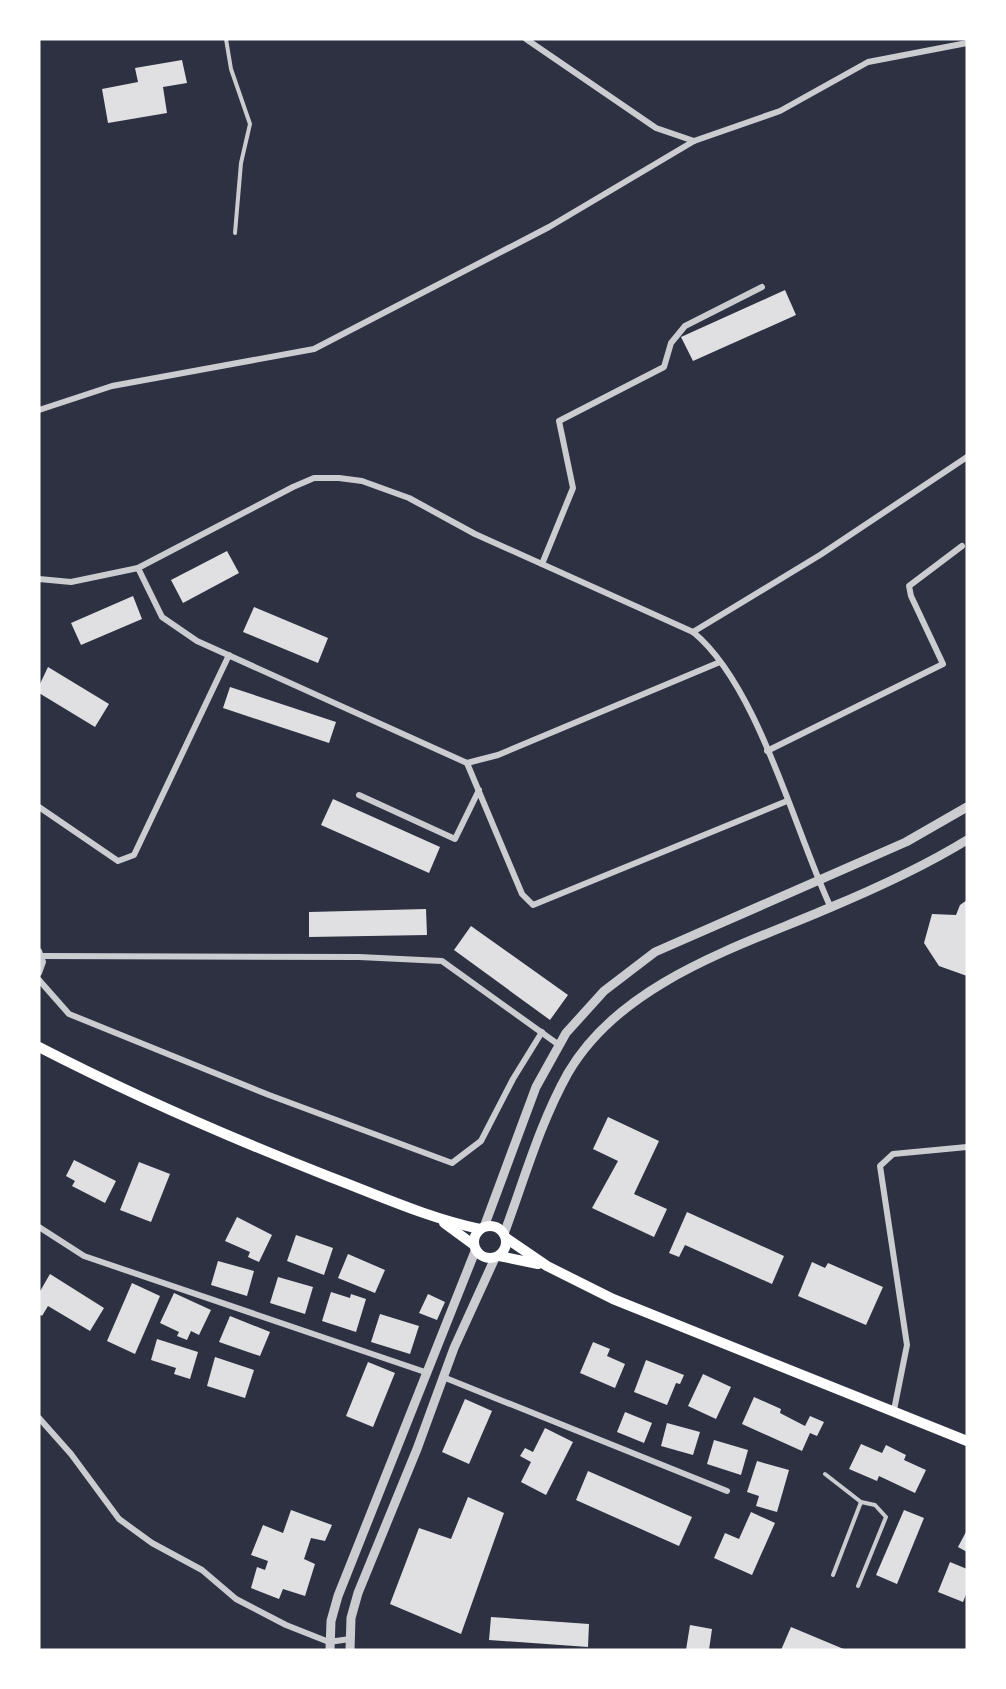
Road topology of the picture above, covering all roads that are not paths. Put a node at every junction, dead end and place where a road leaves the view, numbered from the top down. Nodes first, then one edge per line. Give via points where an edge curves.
1 (226, 39) edge
2 (526, 39) edge
3 (967, 43) edge
4 (694, 141) junction
5 (235, 232) dead end
6 (762, 287) dead end
7 (39, 410) edge
8 (967, 457) edge
9 (962, 546) dead end
10 (542, 564) junction
11 (138, 568) junction
12 (39, 579) edge
13 (693, 632) junction
14 (229, 655) junction
15 (720, 662) junction
16 (767, 751) junction
17 (467, 764) junction
18 (478, 790) junction
19 (359, 795) dead end
20 (787, 801) junction
21 (39, 807) edge
22 (967, 807) edge
23 (967, 840) edge
24 (818, 880) junction
25 (831, 908) junction
26 (41, 954) edge
27 (39, 973) edge
28 (39, 980) edge
29 (542, 1032) junction
30 (559, 1045) junction
31 (39, 1047) edge
32 (967, 1147) edge
33 (439, 1219) junction
34 (39, 1227) edge
35 (482, 1228) junction
36 (505, 1236) junction
37 (475, 1247) junction
38 (497, 1257) junction
39 (547, 1266) junction
40 (425, 1372) junction
41 (443, 1377) junction
42 (894, 1410) junction
43 (39, 1418) edge
44 (967, 1441) edge
45 (825, 1474) dead end
46 (727, 1491) dead end
47 (861, 1502) junction
48 (833, 1575) dead end
49 (858, 1586) dead end
50 (350, 1639) junction
51 (330, 1646) edge
52 (350, 1650) edge

1 - 5 lane via 231,69 250,124 241,163
2 - 4 street via 656,128
3 - 4 street via 868,62 780,111
4 - 7 street via 549,227 314,349 112,386
6 - 10 street via 685,326 670,343 664,366 559,422 573,488
8 - 13 street via 820,555
9 - 16 street via 909,586 943,664
10 - 11 street via 408,498 362,481 314,478
10 - 13 street
11 - 12 street via 72,582
11 - 14 street via 162,617 197,641
13 - 15 street
14 - 17 street
14 - 21 street via 134,855 118,861
15 - 16 street via 751,712
15 - 17 street via 498,755
16 - 20 street
17 - 18 street
18 - 19 street via 455,839
18 - 20 street via 522,894 533,905
20 - 24 street
22 - 24 street via 906,842
23 - 25 street via 922,867
24 - 25 street
24 - 30 street via 655,952 604,991
25 - 36 street via 671,977 620,1013 568,1073 550,1108
26 - 27 street
26 - 29 street via 442,961
28 - 29 street via 69,1014 452,1163 481,1141
29 - 30 street
30 - 35 street via 536,1088
31 - 33 main road via 239,1142
32 - 42 street via 893,1154 880,1166 907,1345
33 - 35 main road
33 - 37 main road
34 - 40 street via 84,1256
35 - 36 main road via 496,1227
35 - 37 main road via 475,1236
36 - 38 main road via 506,1248
36 - 39 main road
37 - 38 main road via 484,1257
37 - 40 street
38 - 39 main road
38 - 41 street
39 - 42 main road via 613,1299
40 - 51 street via 338,1596
41 - 46 street
41 - 50 street via 358,1593
42 - 44 main road
43 - 51 street via 119,1519 152,1543 202,1570 236,1599
45 - 47 lane
47 - 48 lane
47 - 49 lane via 875,1505 886,1517
50 - 51 street
50 - 52 street

